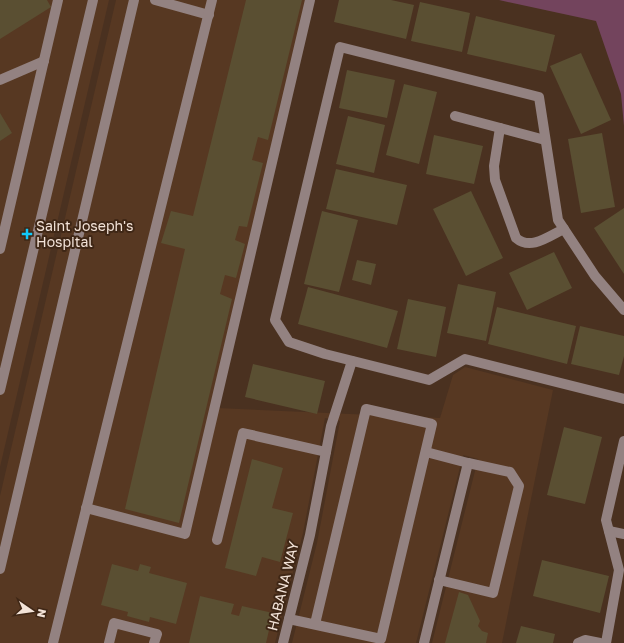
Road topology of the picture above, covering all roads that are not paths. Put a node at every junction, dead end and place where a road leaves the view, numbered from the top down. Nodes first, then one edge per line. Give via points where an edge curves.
1 (58, 0) edge
2 (93, 0) edge
3 (134, 0) edge
4 (155, 0) edge
5 (212, 0) edge
6 (310, 0) edge
7 (209, 15) junction
8 (44, 61) junction
9 (0, 80) edge
10 (455, 116) dead end
11 (500, 128) junction
12 (546, 140) junction
13 (564, 229) junction
14 (0, 249) edge
15 (624, 310) edge
16 (352, 361) junction
17 (0, 390) edge
18 (624, 399) edge
19 (624, 441) edge
20 (326, 452) junction
21 (426, 452) junction
22 (468, 463) junction
23 (619, 486) edge
24 (86, 508) junction
25 (609, 531) junction
26 (624, 534) edge
27 (217, 540) dead end
28 (0, 569) edge
29 (439, 580) junction
30 (289, 619) junction
31 (315, 624) junction
32 (53, 643) edge
33 (109, 643) edge
34 (154, 643) edge
35 (283, 643) edge
36 (424, 643) edge
37 (578, 643) edge
38 (600, 643) edge
39 (606, 643) edge

1 - 8 street
2 - 17 street
3 - 28 street
4 - 7 street
5 - 7 street
6 - 24 street via 185,534
7 - 24 street
8 - 9 street
8 - 14 street
10 - 11 street
11 - 12 street
11 - 13 street via 494,166 495,180 516,238 522,243 533,244
12 - 13 street via 558,220
12 - 16 street via 539,96 340,47 275,320 289,342
13 - 15 street via 595,276
16 - 18 street via 429,380 465,359
16 - 20 street, HABANA WAY
19 - 23 street
20 - 27 street via 242,433
20 - 30 street, HABANA WAY via 310,535
21 - 22 street
21 - 31 street via 381,639
21 - 31 street via 432,424 366,409
22 - 29 street
22 - 29 street via 510,472 518,486 493,593
23 - 25 street via 606,520
24 - 32 street
25 - 26 street
25 - 39 street via 619,570
29 - 36 street
30 - 31 street
30 - 35 street, HABANA WAY
33 - 34 street via 114,623 156,634
37 - 38 street via 585,640

